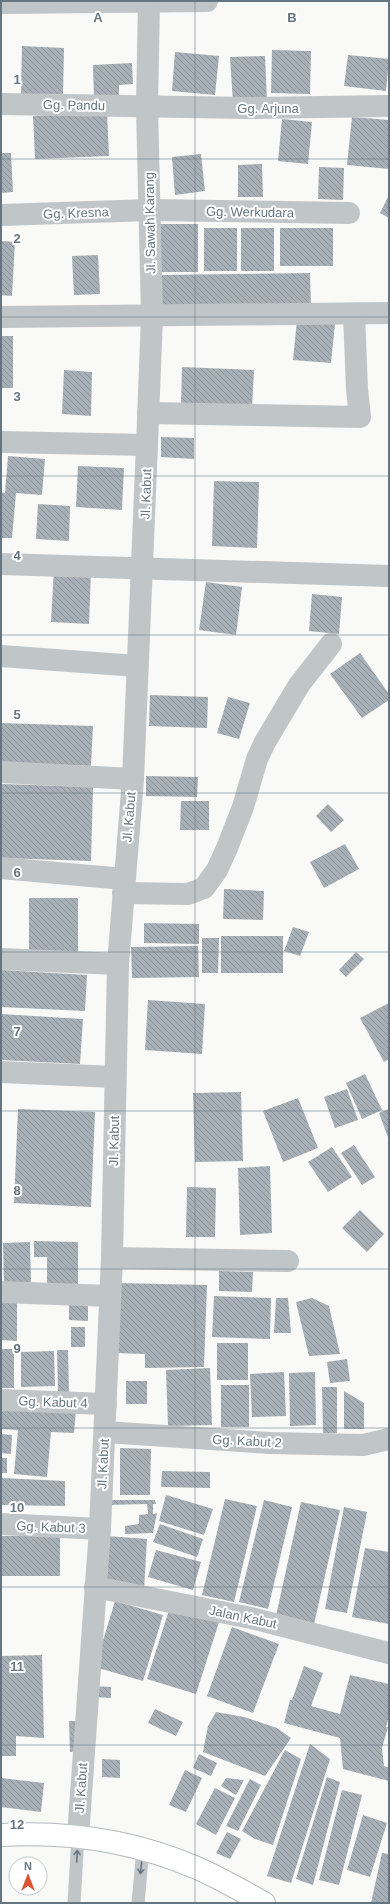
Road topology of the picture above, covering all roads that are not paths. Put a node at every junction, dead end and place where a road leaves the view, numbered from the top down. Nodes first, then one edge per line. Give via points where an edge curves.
1 (149, 1) edge
2 (207, 1) edge
3 (1, 3) edge
4 (1, 104) edge
5 (389, 106) edge
6 (148, 107) junction
7 (150, 210) junction
8 (349, 214) dead end
9 (1, 215) edge
10 (389, 313) edge
11 (354, 314) junction
12 (1, 316) edge
13 (152, 316) junction
14 (148, 413) junction
15 (1, 442) edge
16 (148, 445) junction
17 (1, 564) edge
18 (143, 568) junction
19 (389, 576) edge
20 (331, 644) dead end
21 (1, 656) edge
22 (137, 666) junction
23 (1, 772) edge
24 (132, 779) junction
25 (1, 868) edge
26 (124, 886) junction
27 (1, 959) edge
28 (118, 964) junction
29 (1, 1072) edge
30 (115, 1077) junction
31 (112, 1258) junction
32 (288, 1261) dead end
33 (1, 1292) edge
34 (110, 1296) junction
35 (1, 1400) edge
36 (106, 1404) junction
37 (104, 1432) junction
38 (389, 1439) edge
39 (1, 1524) edge
40 (100, 1529) junction
41 (95, 1587) junction
42 (389, 1653) edge
43 (1, 1835) edge
44 (78, 1836) junction
45 (143, 1849) junction
46 (74, 1903) edge
47 (138, 1903) edge
48 (264, 1903) edge

1 - 2 street
1 - 3 street
1 - 6 street, Jl. Sawah Karang
4 - 6 street, Gg. Pandu
5 - 6 street, Gg. Arjuna
6 - 7 street, Jl. Sawah Karang
7 - 8 street, Gg. Werkudara
7 - 9 street, Gg. Kresna
7 - 13 street, Jl. Sawah Karang
10 - 11 street
11 - 13 street
11 - 14 street via 360,417
12 - 13 street
13 - 14 street, Jl. Sawah Karang
14 - 16 street, Jl. Sawah Karang
15 - 16 street
16 - 18 street, Jl. Kabut
17 - 18 street
18 - 19 street
18 - 22 street, Jl. Kabut
20 - 26 street via 300,685 265,742 227,848 217,870 204,888 188,894
21 - 22 street
22 - 24 street, Jl. Kabut
23 - 24 street
24 - 26 street, Jl. Kabut
25 - 26 street
26 - 28 street, Jl. Kabut
27 - 28 street
28 - 30 street, Jl. Kabut
29 - 30 street
30 - 31 street, Jl. Kabut
31 - 32 street
31 - 34 street, Jl. Kabut
33 - 34 street
34 - 36 street, Jl. Kabut
35 - 36 street, Gg. Kabut 4
36 - 37 street, Jl. Kabut
37 - 38 street, Gg. Kabut 2 via 270,1443 363,1446
37 - 40 street, Jl. Kabut
39 - 40 street, Gg. Kabut 3
40 - 41 street, Jl. Kabut
41 - 42 street, Jalan Kabut via 251,1618
41 - 44 street, Jl. Kabut
43 - 44 main road
44 - 45 main road
46 -> 44 lane
45 -> 47 lane
45 - 48 main road via 197,1868

